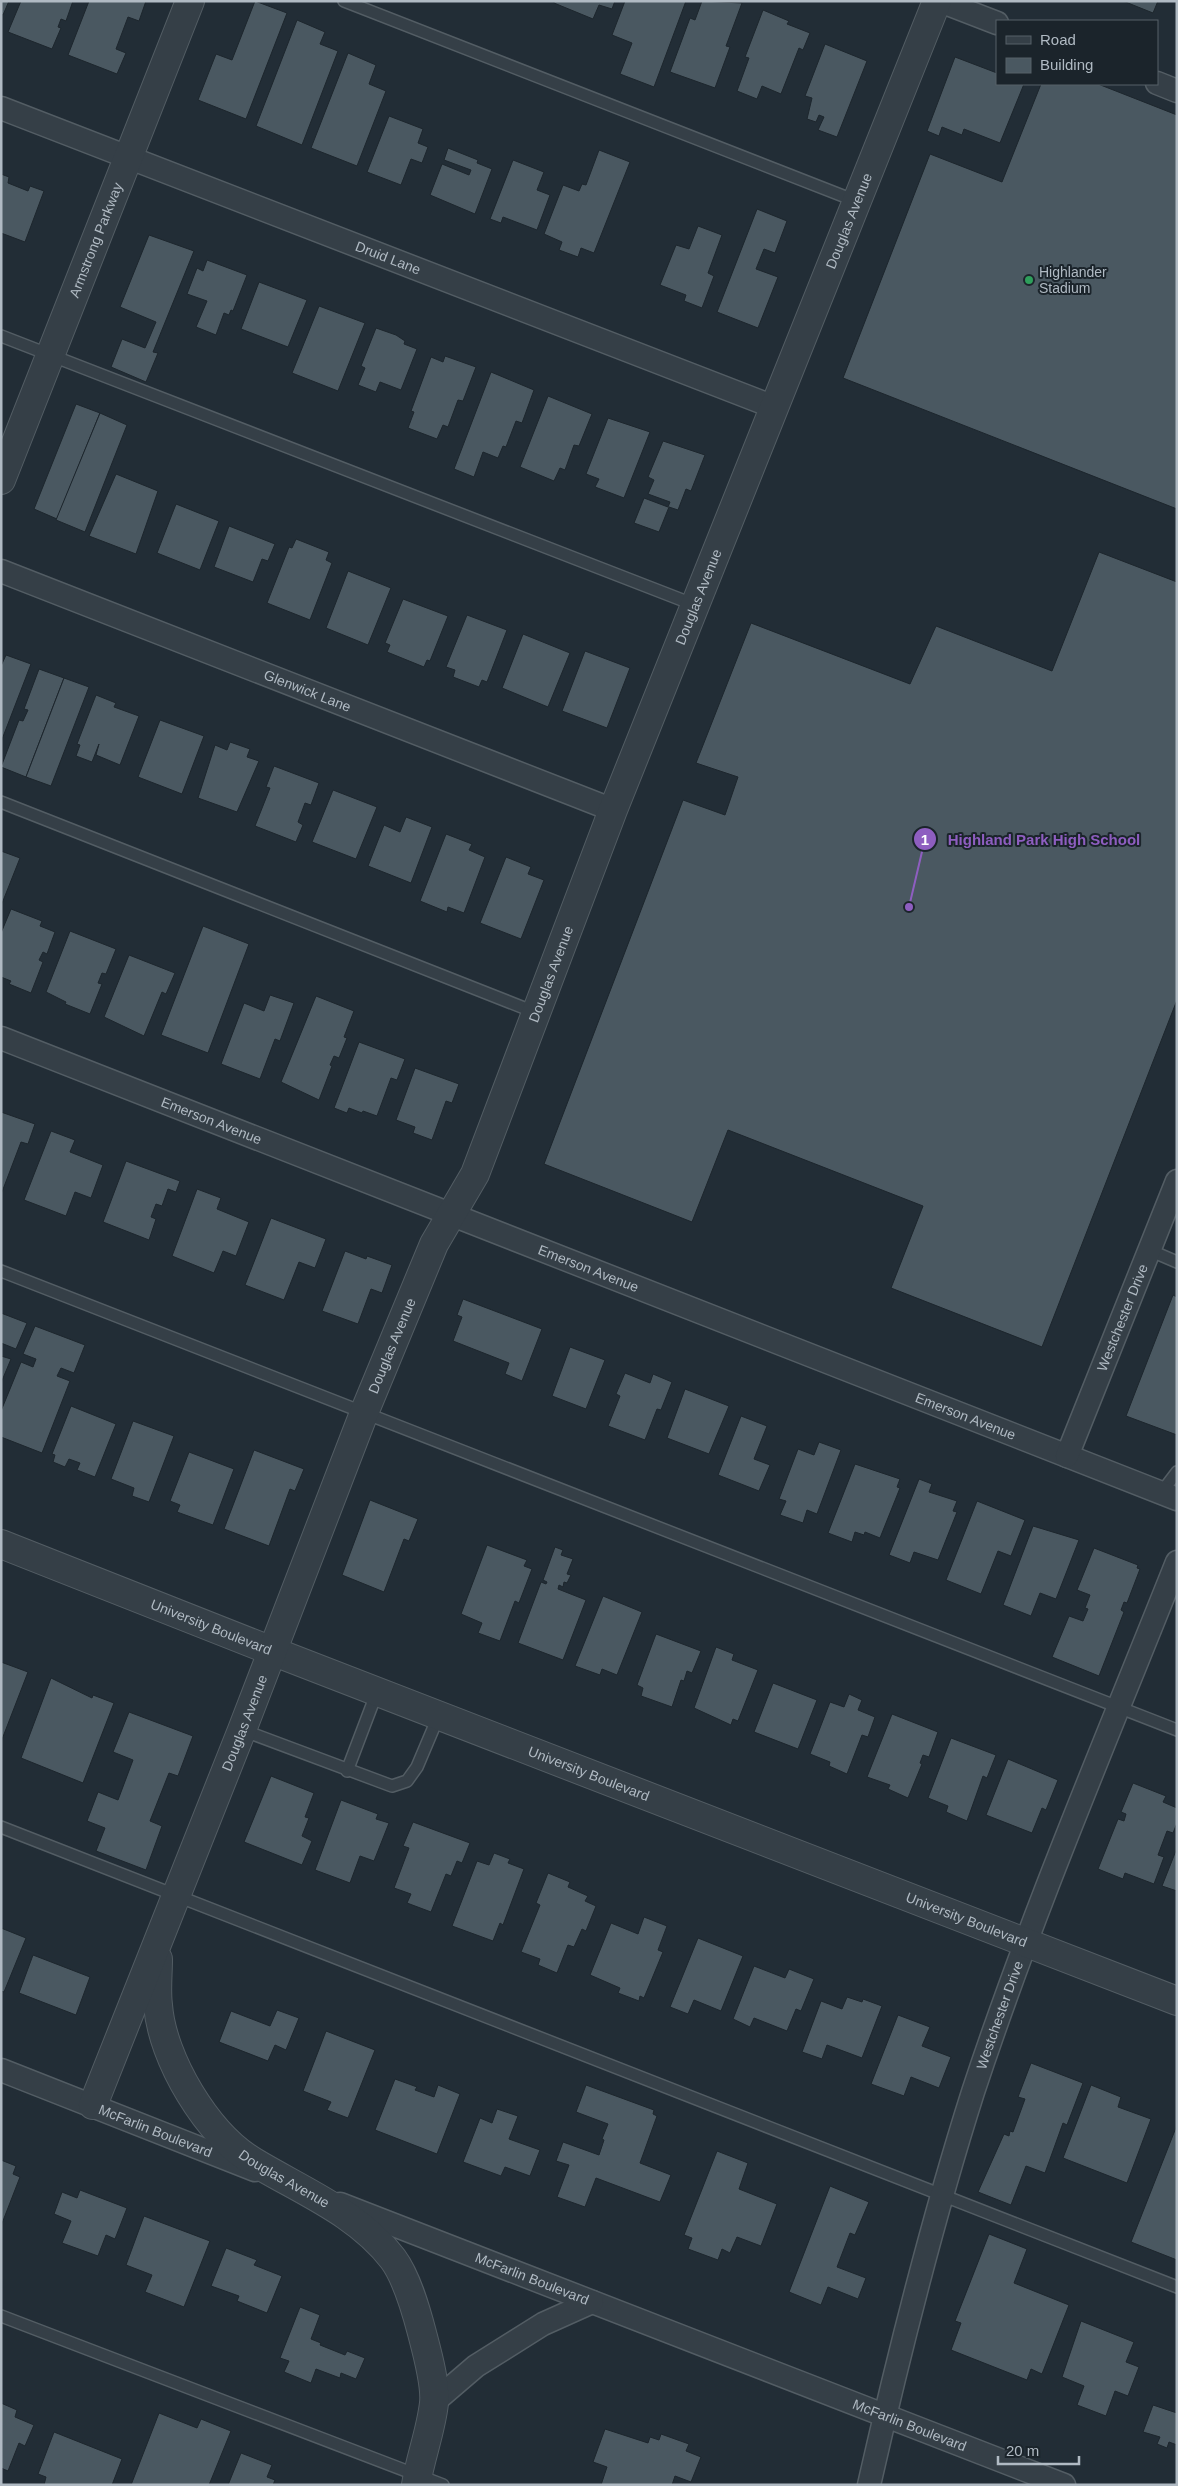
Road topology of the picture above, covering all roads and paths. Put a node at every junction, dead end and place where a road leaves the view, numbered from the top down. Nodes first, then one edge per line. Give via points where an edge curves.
1 (190, 1) edge
2 (344, 1) edge
3 (938, 1) edge
4 (996, 23) edge
5 (1158, 84) edge
6 (1177, 91) edge
7 (1, 108) edge
8 (128, 159) junction
9 (856, 201) junction
10 (1, 336) edge
11 (50, 355) junction
12 (774, 407) junction
13 (1, 480) edge
14 (1, 571) edge
15 (694, 606) junction
16 (1, 802) edge
17 (613, 810) junction
18 (537, 1013) junction
19 (1, 1038) edge
20 (1175, 1191) edge
21 (451, 1216) junction
22 (1149, 1250) junction
23 (1177, 1262) edge
24 (1, 1271) edge
25 (364, 1412) junction
26 (1067, 1456) junction
27 (1177, 1472) edge
28 (1169, 1496) edge
29 (1, 1544) edge
30 (1177, 1562) edge
31 (272, 1651) junction
32 (377, 1692) junction
33 (1119, 1707) junction
34 (439, 1715) junction
35 (242, 1730) junction
36 (1177, 1730) edge
37 (347, 1771) junction
38 (1, 1827) edge
39 (177, 1896) junction
40 (1026, 1942) junction
41 (158, 1943) junction
42 (1177, 2001) edge
43 (1, 2070) edge
44 (93, 2105) junction
45 (312, 2194) junction
46 (943, 2194) junction
47 (1177, 2286) edge
48 (592, 2302) junction
49 (1, 2316) edge
50 (434, 2402) junction
51 (885, 2416) junction
52 (417, 2480) edge
53 (443, 2485) edge
54 (869, 2485) edge
55 (1064, 2485) edge

1 - 8 street, Armstrong Parkway
2 - 9 lane
3 - 4 street
3 - 9 street, Douglas Avenue
5 - 6 street
7 - 8 street, Druid Lane
8 - 11 street, Armstrong Parkway
8 - 12 street, Druid Lane
9 - 12 street, Douglas Avenue
10 - 11 lane
11 - 13 street, Armstrong Parkway
11 - 15 lane
12 - 15 street, Douglas Avenue
14 - 17 street, Glenwick Lane
15 - 17 street, Douglas Avenue
16 - 18 lane
17 - 18 street, Douglas Avenue
18 - 21 street, Douglas Avenue via 474,1174
19 - 21 street, Emerson Avenue
20 - 22 street, Westchester Drive
21 - 25 street, Douglas Avenue via 434,1244
21 - 26 street, Emerson Avenue
22 - 23 lane
22 - 26 street, Westchester Drive
24 - 25 lane
25 - 31 street, Douglas Avenue
25 - 33 lane
26 - 28 street, Emerson Avenue
27 - 28 lane
29 - 31 street, University Boulevard
30 - 33 street, Westchester Drive
31 - 32 street, University Boulevard
31 - 35 street, Douglas Avenue
32 - 34 street, University Boulevard
32 - 37 lane
33 - 36 lane
33 - 40 street, Westchester Drive
34 - 37 lane via 417,1767 407,1780 392,1786
34 - 40 street, University Boulevard
35 - 37 lane
35 - 39 street, Douglas Avenue
38 - 39 lane
39 - 41 street, Douglas Avenue
39 - 46 lane
40 - 42 street, University Boulevard
40 - 46 street, Westchester Drive via 973,2092
41 - 44 street, Douglas Avenue
41 - 45 street, Douglas Avenue via 158,2006 167,2044 186,2087 217,2132 252,2161
43 - 44 street, McFarlin Boulevard
44 - 45 street, McFarlin Boulevard
45 - 48 street, McFarlin Boulevard
45 - 50 street, Douglas Avenue via 366,2230 394,2260 414,2302 428,2356
46 - 47 lane
46 - 51 street, Westchester Drive
48 - 50 street via 542,2324 476,2366
48 - 51 street, McFarlin Boulevard
49 - 52 lane
50 - 52 street, Douglas Avenue
51 - 54 street, Westchester Drive
51 - 55 street, McFarlin Boulevard
52 - 53 lane

